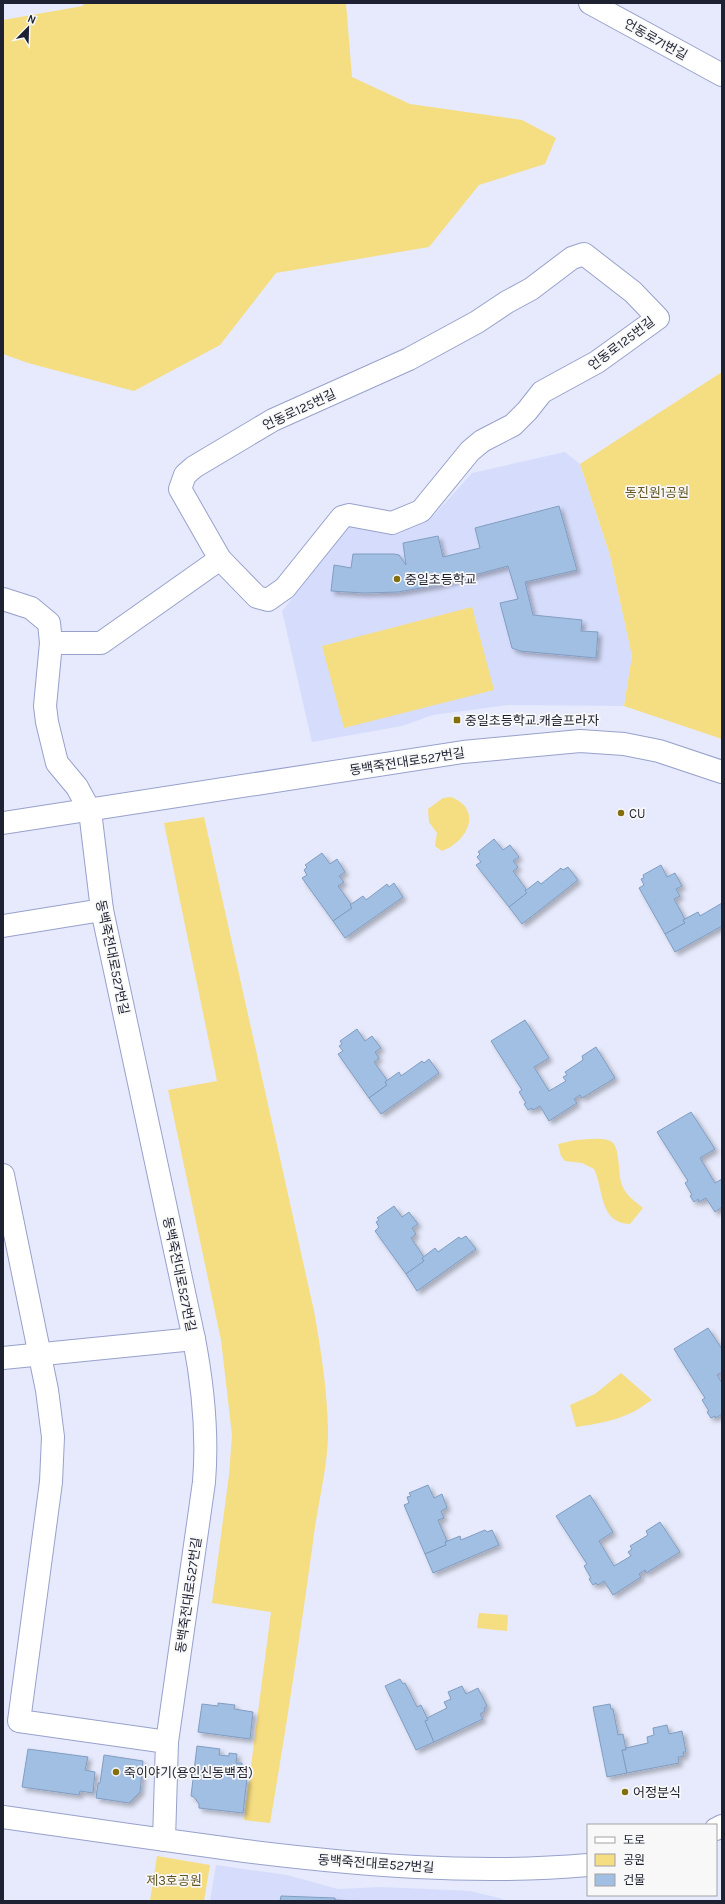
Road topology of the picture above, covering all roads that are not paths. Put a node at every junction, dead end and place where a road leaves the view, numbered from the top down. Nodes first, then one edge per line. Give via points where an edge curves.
1 (590, 3) edge
2 (722, 75) edge
3 (220, 559) junction
4 (3, 600) edge
5 (51, 643) junction
6 (722, 772) edge
7 (90, 811) junction
8 (3, 823) edge
9 (102, 910) junction
10 (3, 926) edge
11 (3, 1175) edge
12 (194, 1339) junction
13 (40, 1353) junction
14 (3, 1358) edge
15 (168, 1742) junction
16 (3, 1817) edge
17 (164, 1840) junction
18 (587, 1865) edge

1 - 2 street, 언동로71번길
3 - 3 street, 언동로125번길 via 257,597 268,600 285,588 342,517 349,515 392,523 421,511 470,451 482,441 513,425 542,392 597,362 658,318 633,292 584,254 572,258 531,289 458,333 409,359 273,420 206,458 185,475 180,488
3 - 5 street via 101,643
4 - 5 street via 31,608 50,624
5 - 7 street via 45,706 56,763 76,786
6 - 7 street, 동백죽전대로527번길 via 659,751 624,744 580,741 463,752
7 - 8 street, 동백죽전대로527번길
7 - 9 street, 동백죽전대로527번길
9 - 10 street
9 - 12 street, 동백죽전대로527번길
11 - 13 street
12 - 13 street
12 - 15 street, 동백죽전대로527번길 via 203,1401 206,1461
13 - 14 street
13 - 15 street via 51,1415 52,1467 19,1721
15 - 17 street, 동백죽전대로527번길
16 - 17 street, 동백죽전대로527번길
17 - 18 street, 동백죽전대로527번길 via 367,1864 513,1869

